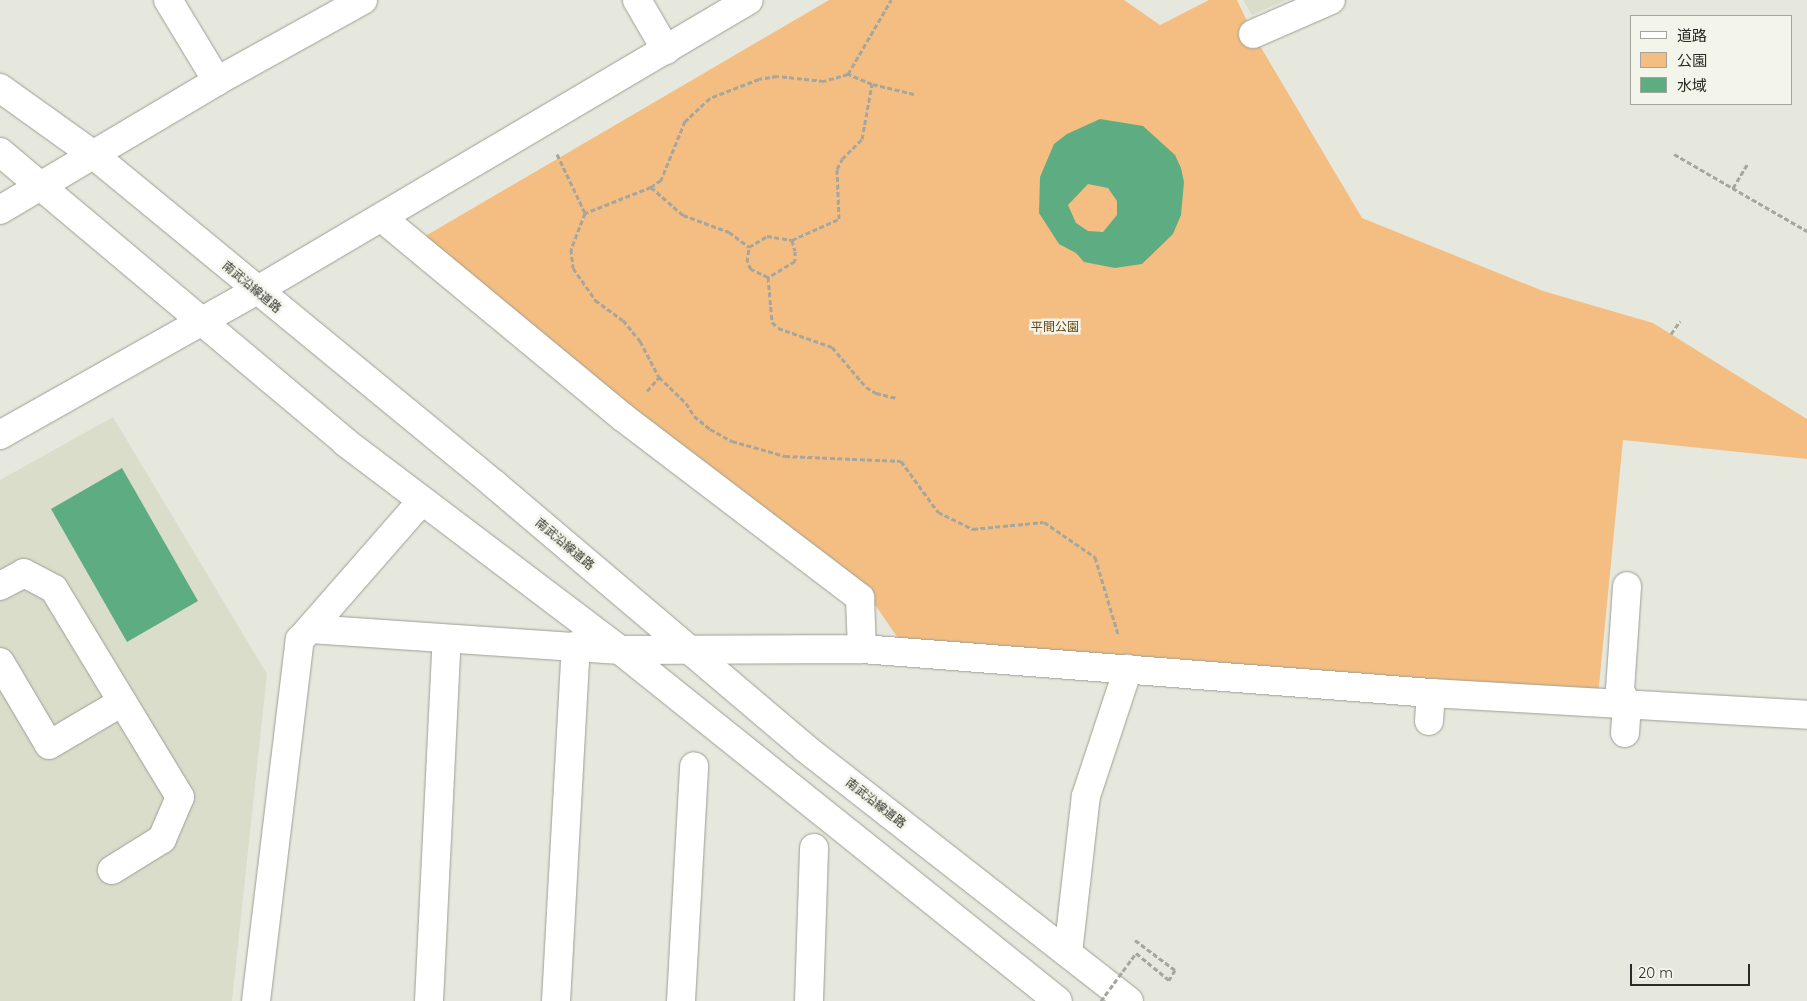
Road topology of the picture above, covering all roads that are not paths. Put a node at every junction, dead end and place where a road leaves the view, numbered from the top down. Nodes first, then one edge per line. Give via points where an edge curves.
1 (168, 0) edge
2 (363, 0) edge
3 (637, 0) edge
4 (749, 0) edge
5 (1331, 0) edge
6 (1253, 34) dead end
7 (666, 50) junction
8 (217, 82) junction
9 (0, 88) edge
10 (0, 152) edge
11 (95, 156) junction
12 (42, 186) junction
13 (0, 210) edge
14 (382, 218) junction
15 (256, 291) junction
16 (200, 321) junction
17 (0, 435) edge
18 (420, 502) junction
19 (0, 586) edge
20 (1627, 586) dead end
21 (310, 629) junction
22 (447, 639) junction
23 (576, 646) junction
24 (862, 649) junction
25 (620, 650) junction
26 (690, 650) junction
27 (0, 662) edge
28 (1128, 669) junction
29 (1431, 693) junction
30 (122, 702) junction
31 (1627, 705) junction
32 (1807, 715) edge
33 (1429, 721) dead end
34 (1625, 733) dead end
35 (694, 766) dead end
36 (814, 848) dead end
37 (112, 870) dead end
38 (1068, 953) junction
39 (256, 1001) edge
40 (429, 1001) edge
41 (556, 1001) edge
42 (680, 1001) edge
43 (809, 1001) edge
44 (1058, 1001) edge
45 (1129, 1001) edge

1 - 8 street
2 - 8 street
3 - 7 street
4 - 7 street
5 - 6 street
7 - 14 street
8 - 11 street
9 - 11 street, 南武沿線道路
10 - 12 street
11 - 12 street
11 - 15 street, 南武沿線道路
12 - 13 street
12 - 16 street
14 - 15 street
14 - 24 street via 624,418 860,598
15 - 16 street
15 - 26 street, 南武沿線道路 via 494,484
16 - 17 street
16 - 18 street
18 - 21 street
18 - 25 street
19 - 30 street via 24,573 54,589
20 - 31 street via 1620,690
21 - 22 street
21 - 39 street via 300,640
22 - 23 street
22 - 40 street
23 - 25 street
23 - 41 street
24 - 26 street
24 - 28 street
25 - 26 street
25 - 44 street
26 - 38 street, 南武沿線道路 via 804,748
27 - 30 street via 49,745
28 - 29 street
28 - 38 street via 1086,796
29 - 31 street
29 - 33 street
30 - 37 street via 180,797 162,839
31 - 32 street
31 - 34 street
35 - 42 street
36 - 43 street
38 - 45 street, 南武沿線道路

